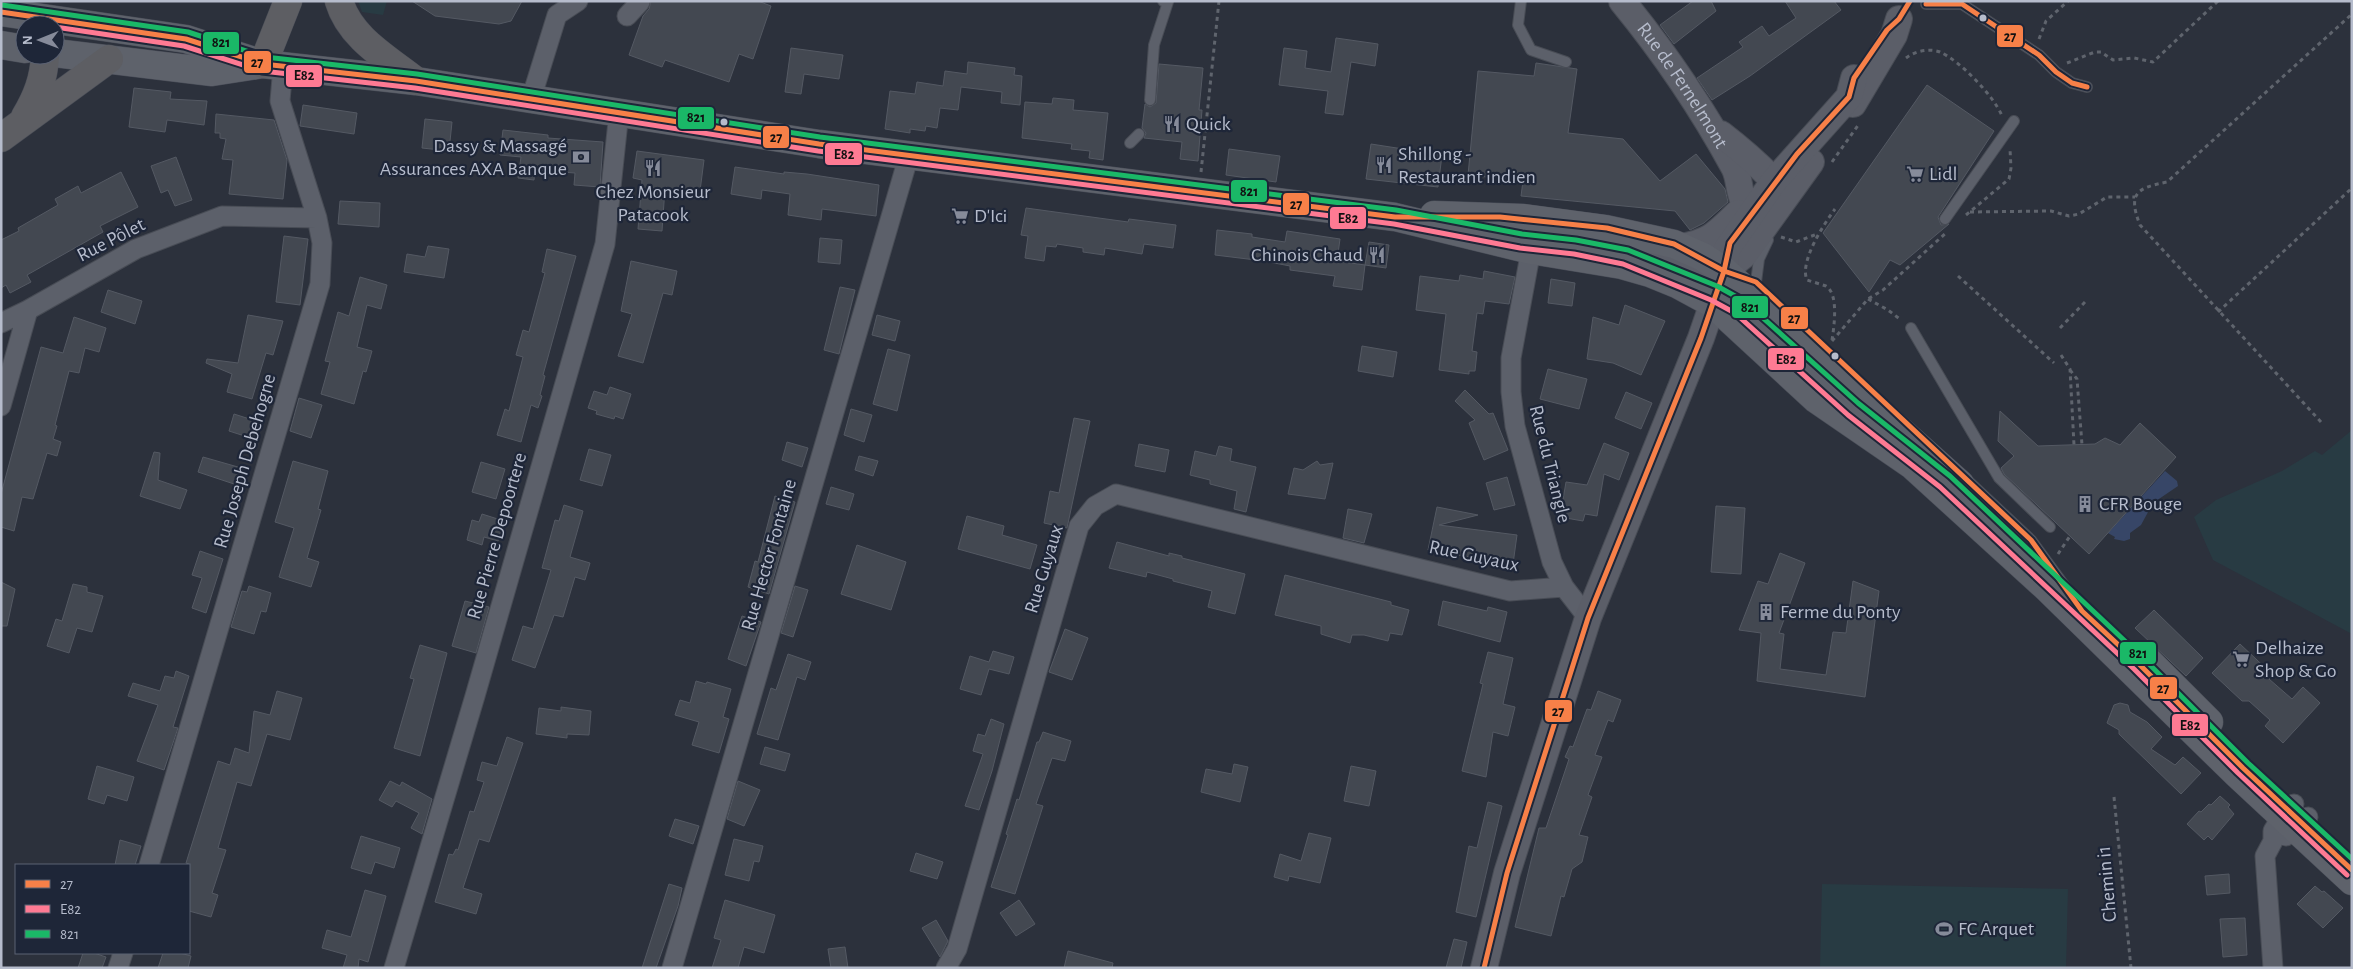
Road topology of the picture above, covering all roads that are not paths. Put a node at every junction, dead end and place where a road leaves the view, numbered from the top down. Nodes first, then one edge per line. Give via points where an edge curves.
1 (288, 1) edge
2 (339, 1) edge
3 (578, 1) edge
4 (1162, 1) edge
5 (1521, 1) edge
6 (1622, 1) edge
7 (640, 2) edge
8 (1912, 8) edge
9 (1, 12) edge
10 (15, 15) edge
11 (626, 16) dead end
12 (65, 24) edge
13 (65, 54) edge
14 (109, 59) junction
15 (1566, 62) dead end
16 (43, 65) edge
17 (273, 65) junction
18 (416, 81) junction
19 (2087, 87) dead end
20 (531, 99) junction
21 (1150, 100) dead end
22 (619, 112) junction
23 (23, 120) junction
24 (2014, 121) dead end
25 (1711, 126) junction
26 (1139, 134) dead end
27 (1, 138) edge
28 (1130, 143) dead end
29 (910, 155) junction
30 (1814, 158) junction
31 (1737, 173) junction
32 (1775, 176) junction
33 (1749, 208) junction
34 (1395, 217) junction
35 (317, 218) junction
36 (1945, 219) dead end
37 (1753, 242) junction
38 (1682, 247) junction
39 (1530, 250) junction
40 (1756, 282) junction
41 (1717, 289) junction
42 (28, 310) junction
43 (1, 323) edge
44 (1911, 328) road end
45 (1, 406) edge
46 (2050, 527) dead end
47 (2057, 564) junction
48 (1564, 587) junction
49 (2082, 611) junction
50 (1588, 618) junction
51 (2292, 820) junction
52 (2352, 858) edge
53 (149, 864) edge
54 (2352, 870) edge
55 (2352, 881) edge
56 (123, 954) edge
57 (118, 968) edge
58 (394, 968) edge
59 (672, 968) edge
60 (946, 968) edge
61 (1484, 968) edge
62 (2273, 968) edge

1 - 17 highway
2 - 18 highway via 355,33
3 - 20 street via 557,15
4 - 21 lane via 1168,2 1154,45
5 - 15 lane via 1518,25 1531,50
6 - 25 street, Rue de Fernelmont
7 - 11 street
8 - 19 lane via 1962,4 2039,55 2056,72
8 - 30 street via 1863,90
8 - 32 street via 1887,30 1844,93 1801,134
9 - 10 main road
12 - 17 main road via 186,39
13 - 14 main road
14 - 17 main road via 212,72
14 - 23 highway
16 - 23 highway via 36,100
17 - 18 main road
17 - 35 street, Rue Joseph Debehogne via 280,101
18 - 20 main road
20 - 22 main road
22 - 29 main road
22 - 58 street, Rue Pierre Depoortere via 604,244 595,280
23 - 27 highway
24 - 36 lane
25 - 31 street, Rue de Fernelmont
25 - 32 street
26 - 28 lane
29 - 34 main road
29 - 59 street, Rue Hector Fontaine
30 - 32 street via 1802,161 1795,170
30 - 37 street
30 - 40 lane via 1809,181 1766,243
31 - 32 street via 1758,179
31 - 33 street, Rue de Fernelmont via 1737,183
32 - 33 street
32 - 37 street via 1781,189 1757,220
33 - 38 street via 1714,237
33 - 41 street via 1730,243
34 - 38 main road via 1456,214 1523,218 1605,229
34 - 39 main road
34 - 41 street via 1576,240 1627,250 1708,278
35 - 42 street, Rue Pôlet via 222,216 136,249
35 - 53 street, Rue Joseph Debehogne via 322,243 320,284
37 - 41 street
38 - 41 main road via 1703,256
39 - 41 main road via 1622,265 1672,282
39 - 48 street, Rue du Triangle via 1511,358 1511,392 1515,426 1552,562
40 - 41 lane
40 - 47 lane via 1829,344
41 - 47 main road via 1767,309 1860,395
41 - 49 lane via 1853,409 1945,481
41 - 50 street via 1686,378
41 - 51 main road via 1816,399 1912,465
42 - 43 street, Rue Pôlet
42 - 45 street
44 - 46 lane via 1999,478
47 - 49 lane
47 - 51 main road via 2222,735
48 - 50 street, Rue du Triangle
48 - 60 street, Rue Guyaux via 1510,590 1116,494 1095,506 1079,526 957,949
49 - 51 lane via 2139,664
50 - 61 street via 1507,873
51 - 52 main road
51 - 54 lane
51 - 55 main road
51 - 62 street via 2265,856
56 - 57 street

